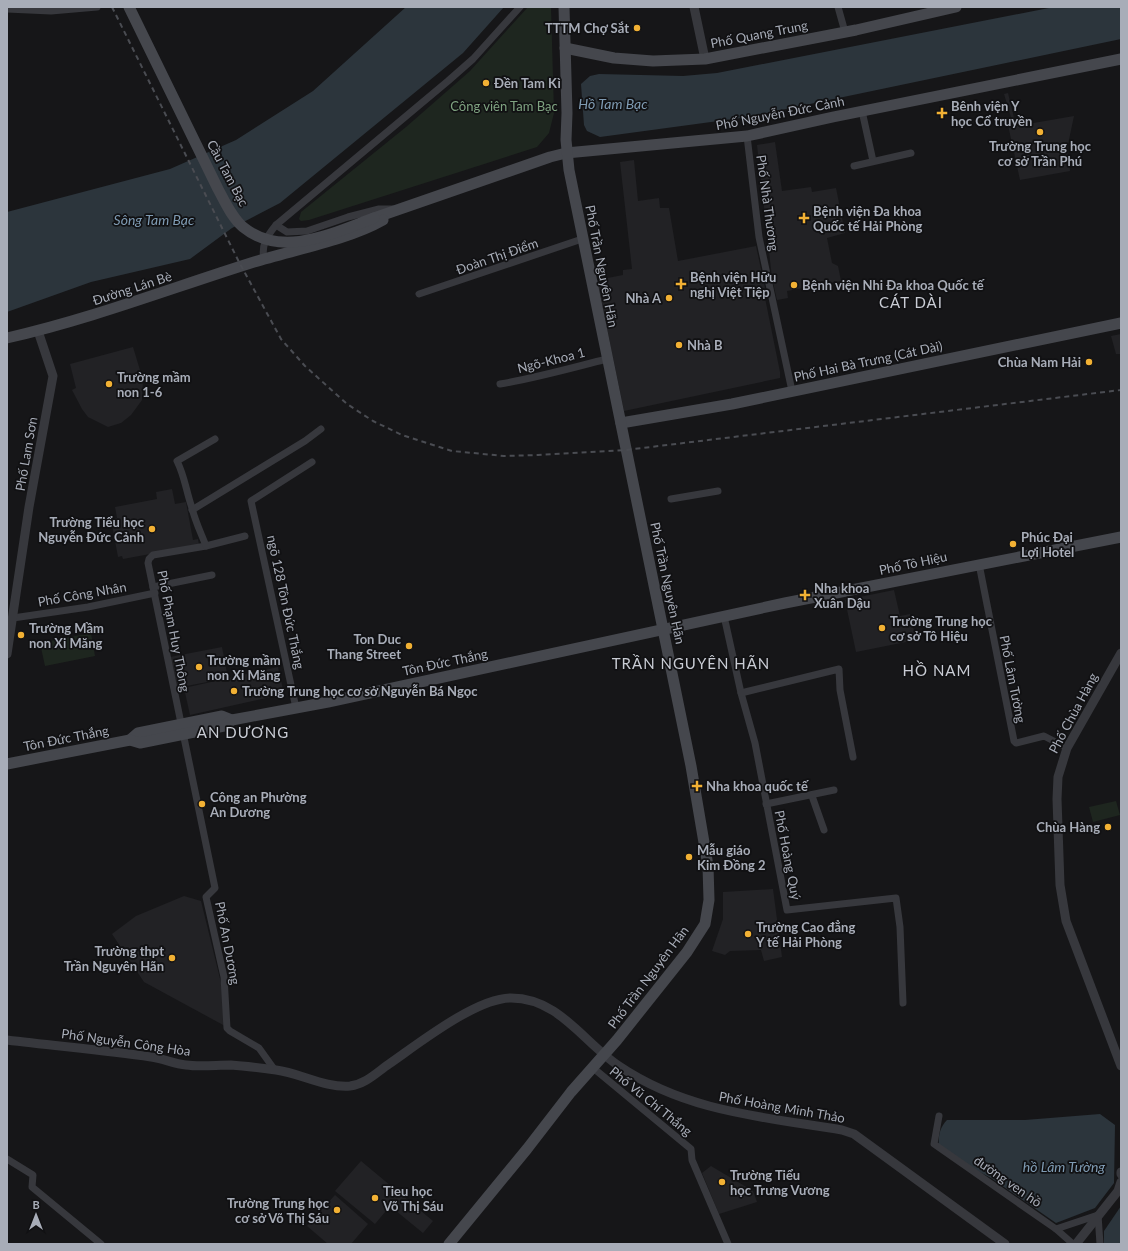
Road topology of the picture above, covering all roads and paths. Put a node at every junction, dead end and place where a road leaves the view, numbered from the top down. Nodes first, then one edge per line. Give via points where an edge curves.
1 (97, 7) edge
2 (129, 7) edge
3 (520, 7) edge
4 (564, 7) edge
5 (694, 7) edge
6 (838, 7) edge
7 (956, 7) edge
8 (7, 9) edge
9 (845, 32) junction
10 (565, 48) junction
11 (1121, 58) edge
12 (705, 59) junction
13 (862, 111) junction
14 (747, 136) junction
15 (566, 153) junction
16 (911, 153) dead end
17 (873, 162) junction
18 (854, 166) dead end
19 (401, 210) junction
20 (374, 218) joint
21 (276, 225) junction
22 (582, 239) junction
23 (264, 259) junction
24 (419, 294) dead end
25 (1121, 323) edge
26 (38, 331) junction
27 (7, 338) edge
28 (607, 359) junction
29 (500, 384) dead end
30 (792, 391) junction
31 (621, 423) junction
32 (321, 428) dead end
33 (215, 439) dead end
34 (312, 462) dead end
35 (718, 491) dead end
36 (671, 499) dead end
37 (192, 510) junction
38 (245, 536) dead end
39 (1121, 537) edge
40 (206, 546) junction
41 (979, 564) junction
42 (212, 575) dead end
43 (154, 590) junction
44 (724, 616) junction
45 (13, 618) junction
46 (664, 630) junction
47 (1121, 653) edge
48 (7, 654) edge
49 (741, 693) junction
50 (296, 708) junction
51 (181, 729) junction
52 (1067, 748) junction
53 (853, 757) dead end
54 (7, 764) edge
55 (834, 790) dead end
56 (812, 796) junction
57 (766, 804) junction
58 (824, 830) dead end
59 (903, 1004) dead end
60 (7, 1040) edge
61 (604, 1055) junction
62 (1121, 1066) edge
63 (592, 1067) junction
64 (274, 1070) junction
65 (938, 1116) dead end
66 (7, 1160) edge
67 (1121, 1182) edge
68 (1098, 1215) junction
69 (1056, 1229) junction
70 (101, 1244) edge
71 (449, 1244) edge
72 (728, 1244) edge
73 (1005, 1244) edge
74 (1075, 1244) edge
75 (1100, 1244) edge

1 - 8 street via 51,11
2 - 20 main road, Cầu Tam Bạc, bridge via 218,189 243,227 269,240 295,243 315,240
3 - 21 street via 467,64 420,106
4 - 10 main road, Phố Trần Nguyên Hãn
5 - 12 street
6 - 9 street
7 - 9 main road, Phố Quang Trung
9 - 12 main road, Phố Quang Trung
10 - 12 main road, Phố Quang Trung via 653,61
10 - 15 main road, Phố Trần Nguyên Hãn
11 - 13 main road, Phố Nguyễn Đức Cảnh
13 - 14 main road, Phố Nguyễn Đức Cảnh
13 - 17 street
14 - 15 main road, Phố Nguyễn Đức Cảnh
14 - 30 street, Phố Nhà Thương via 759,237
15 - 19 main road, Phố Nguyễn Đức Cảnh via 542,159
15 - 22 main road, Phố Trần Nguyên Hãn
16 - 17 street
17 - 18 street
19 - 20 main road, Phố Nguyễn Đức Cảnh
19 - 21 street via 379,208 306,231 287,232
19 - 23 main road, Phố Nguyễn Đức Cảnh via 375,224
21 - 23 street via 268,235 262,250
22 - 24 street, Đoàn Thị Điểm
22 - 28 main road, Phố Trần Nguyên Hãn
23 - 26 main road, Đường Lán Bè via 130,304
25 - 30 main road, Phố Hai Bà Trưng (Cát Dài)
26 - 27 main road, Đường Lán Bè
26 - 45 street, Phố Lam Sơn via 52,376
28 - 29 street, Ngõ-Khoa 1 via 536,378
28 - 31 main road, Phố Trần Nguyên Hãn
30 - 31 main road, Phố Hai Bà Trưng (Cát Dài)
31 - 46 main road, Phố Trần Nguyên Hãn
32 - 37 street via 305,441
33 - 37 street via 177,461 185,476
34 - 50 street, ngõ 128 Tôn Đức Thắng via 251,501
35 - 36 street
37 - 40 street
38 - 40 street, Phố Phạm Huy Thông
39 - 41 main road, Phố Tô Hiệu
40 - 43 street, Phố Phạm Huy Thông via 153,555 148,563
41 - 44 main road, Phố Tô Hiệu
41 - 52 street, Phố Lâm Tường via 1014,741 1016,743 1044,736
42 - 43 street, Phố Công Nhân
43 - 45 street, Phố Công Nhân via 88,607
43 - 51 street, Phố Phạm Huy Thông
44 - 46 main road, Phố Tô Hiệu
44 - 49 street, Phố Hoàng Quý
45 - 48 street, Phố Lam Sơn
46 - 50 main road, Tôn Đức Thắng
46 - 61 main road, Phố Trần Nguyên Hãn via 708,866 709,900 704,924 693,944
47 - 52 street, Phố Chùa Hàng
49 - 53 street via 839,669 840,690
49 - 57 street, Phố Hoàng Quý
50 - 51 main road, Tôn Đức Thắng via 232,720 222,716
51 - 54 main road, Tôn Đức Thắng via 138,733 130,740
51 - 64 street, Phố An Dương via 215,888 206,897 224,977 227,1028 259,1048
52 - 62 street, Phố Chùa Hàng via 1058,777 1057,799 1061,894 1066,921
55 - 56 street
56 - 57 street
56 - 58 street
57 - 59 street, Phố Hoàng Quý via 787,910 896,898 900,927
60 - 64 street, Phố Nguyễn Công Hòa via 154,1057 185,1065
61 - 63 main road, Phố Trần Nguyên Hãn
61 - 64 street, Phố Nguyễn Công Hòa via 550,1007 533,1001 510,998 490,1002 455,1019 363,1082 350,1086
61 - 73 street, Phố Hoàng Minh Thảo via 644,1082 721,1111 854,1134
63 - 71 main road, Phố Trần Nguyên Hãn
63 - 72 street, Phố Vũ Chí Thắng via 691,1150 692,1160
65 - 69 street, đường ven hồ via 934,1144
66 - 70 street via 33,1175 31,1185 34,1189
67 - 68 street via 1118,1191
68 - 69 street
68 - 74 street
68 - 75 street
69 - 74 street

